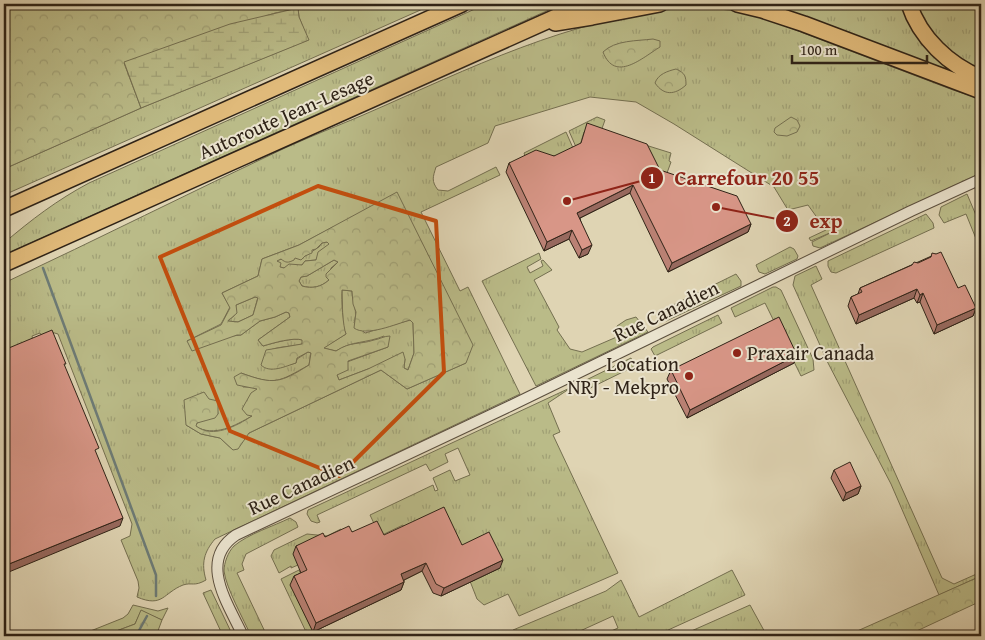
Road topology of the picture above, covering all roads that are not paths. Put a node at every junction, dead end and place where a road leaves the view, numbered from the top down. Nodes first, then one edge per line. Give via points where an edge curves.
1 (462, 4) edge
2 (584, 4) edge
3 (660, 4) edge
4 (737, 4) edge
5 (909, 4) edge
6 (537, 25) junction
7 (981, 78) edge
8 (981, 91) edge
9 (981, 179) edge
10 (4, 210) edge
11 (4, 264) edge
12 (243, 636) edge

1 - 10 highway, Autoroute Jean-Lesage
2 - 6 highway, Autoroute Jean-Lesage
3 - 6 highway
4 - 8 highway via 778,15
5 - 7 highway via 918,24 935,46 959,67
6 - 11 highway, Autoroute Jean-Lesage
9 - 12 street, Rue Canadien via 241,532 226,543 219,555 217,576

